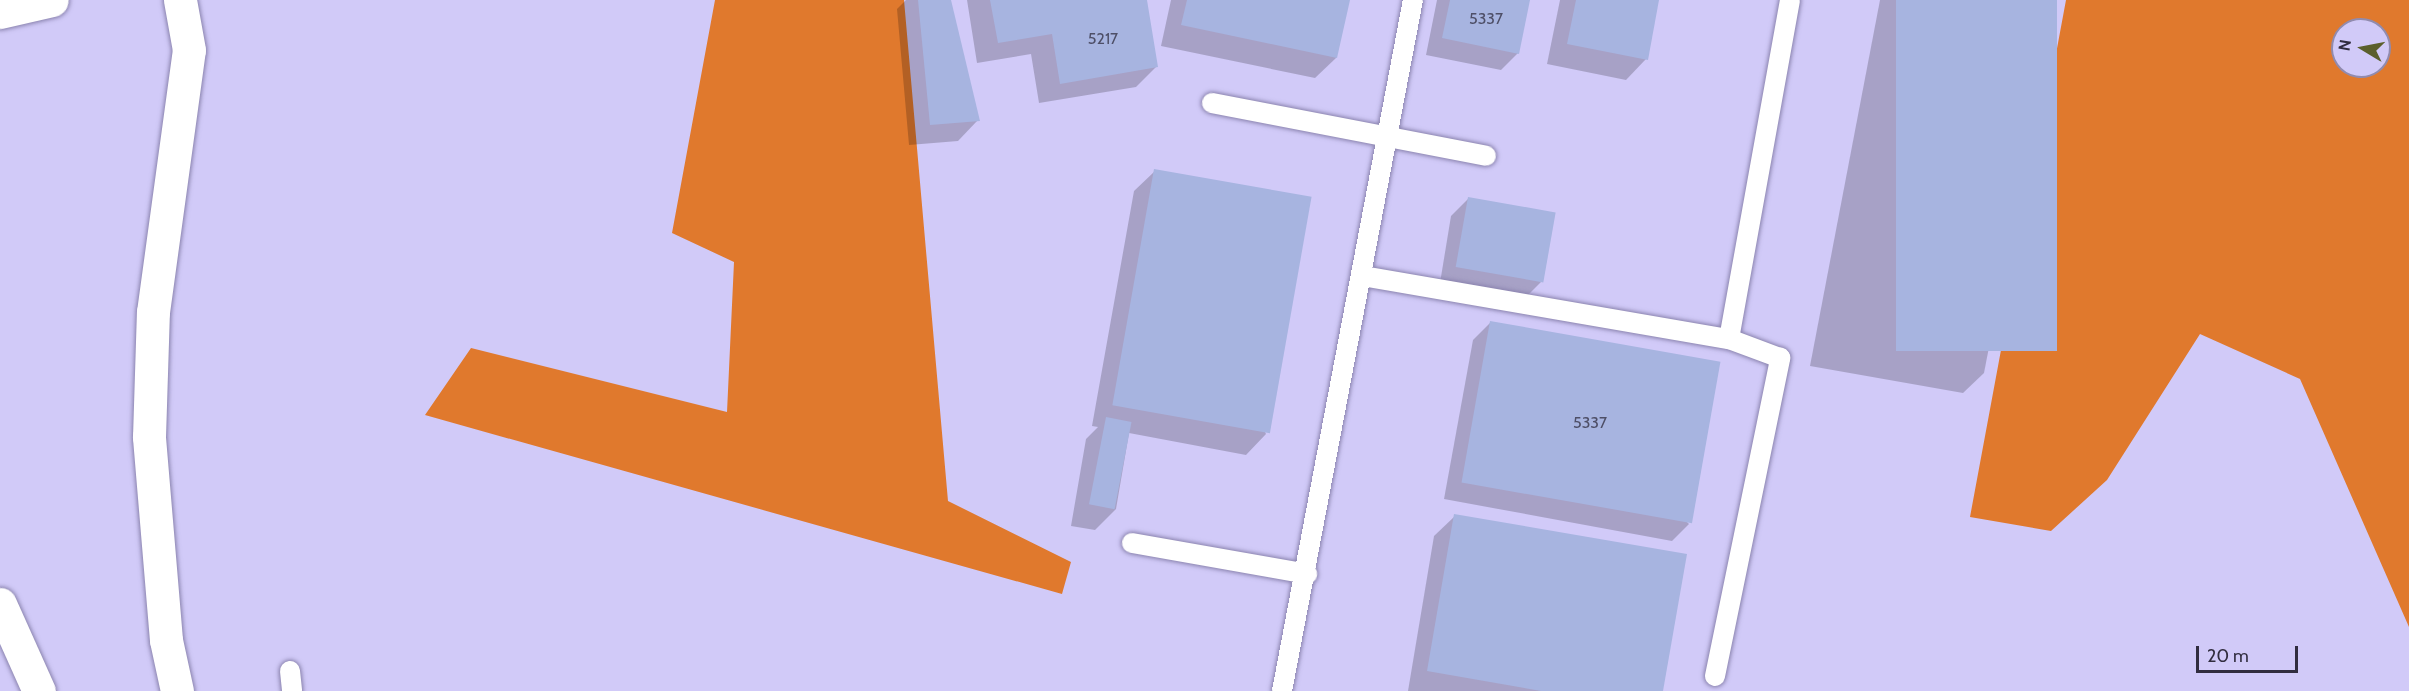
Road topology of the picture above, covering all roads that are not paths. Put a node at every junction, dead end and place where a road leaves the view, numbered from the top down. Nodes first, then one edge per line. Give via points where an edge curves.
1 (52, 0) edge
2 (180, 0) edge
3 (1413, 0) edge
4 (1790, 0) edge
5 (0, 12) edge
6 (1212, 103) dead end
7 (1389, 139) junction
8 (1486, 156) dead end
9 (1363, 276) junction
10 (1729, 339) junction
11 (1132, 543) dead end
12 (1306, 574) junction
13 (0, 604) edge
14 (290, 671) dead end
15 (1715, 676) dead end
16 (39, 691) edge
17 (177, 691) edge
18 (292, 691) edge
19 (1282, 691) edge

1 - 5 main road
2 - 17 main road via 189,50 153,312 149,437 166,640
3 - 7 lane
4 - 10 lane
6 - 7 lane
7 - 8 lane
7 - 9 lane
9 - 10 lane
9 - 12 lane
10 - 15 lane via 1780,358
11 - 12 lane
12 - 19 lane
13 - 16 main road
14 - 18 lane

